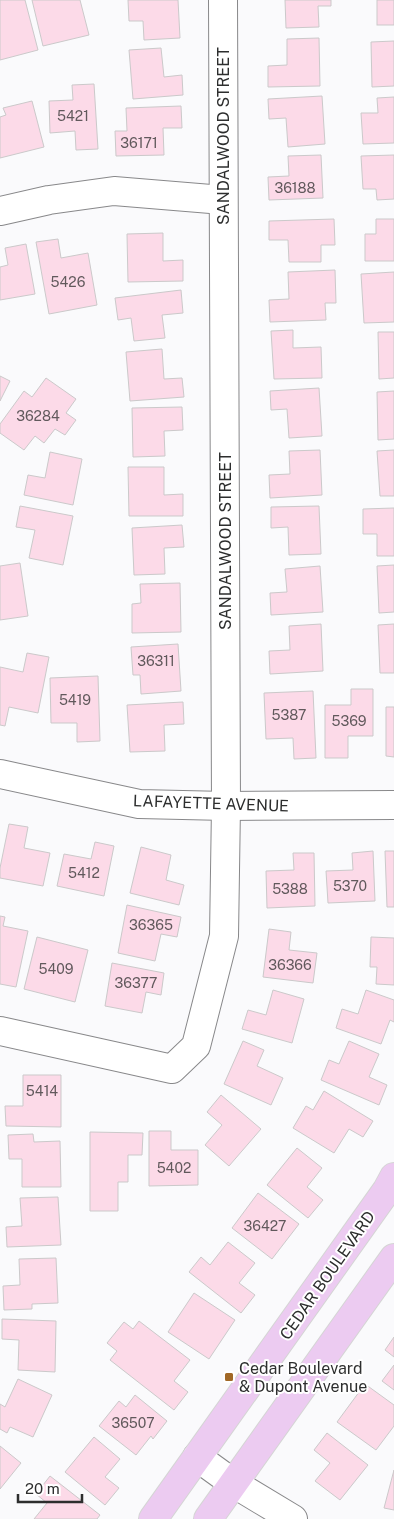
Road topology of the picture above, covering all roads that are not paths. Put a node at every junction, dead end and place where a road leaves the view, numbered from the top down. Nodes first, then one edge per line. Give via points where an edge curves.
1 (223, 0) edge
2 (223, 200) junction
3 (0, 211) edge
4 (0, 774) edge
5 (394, 805) edge
6 (226, 806) junction
7 (0, 1031) edge
8 (394, 1177) edge
9 (394, 1258) edge
10 (197, 1457) junction
11 (233, 1483) junction
12 (153, 1519) edge
13 (208, 1519) edge
14 (293, 1519) edge

1 - 2 street, SANDALWOOD STREET
2 - 3 street via 114,191
2 - 6 street, SANDALWOOD STREET
4 - 6 street, LAFAYETTE AVENUE via 139,804
5 - 6 street, LAFAYETTE AVENUE
6 - 7 street, SANDALWOOD STREET via 224,936 196,1046 172,1069
8 - 10 main road, CEDAR BOULEVARD
9 - 11 main road
10 - 11 street
10 - 12 main road, CEDAR BOULEVARD
11 - 13 main road
11 - 14 street

